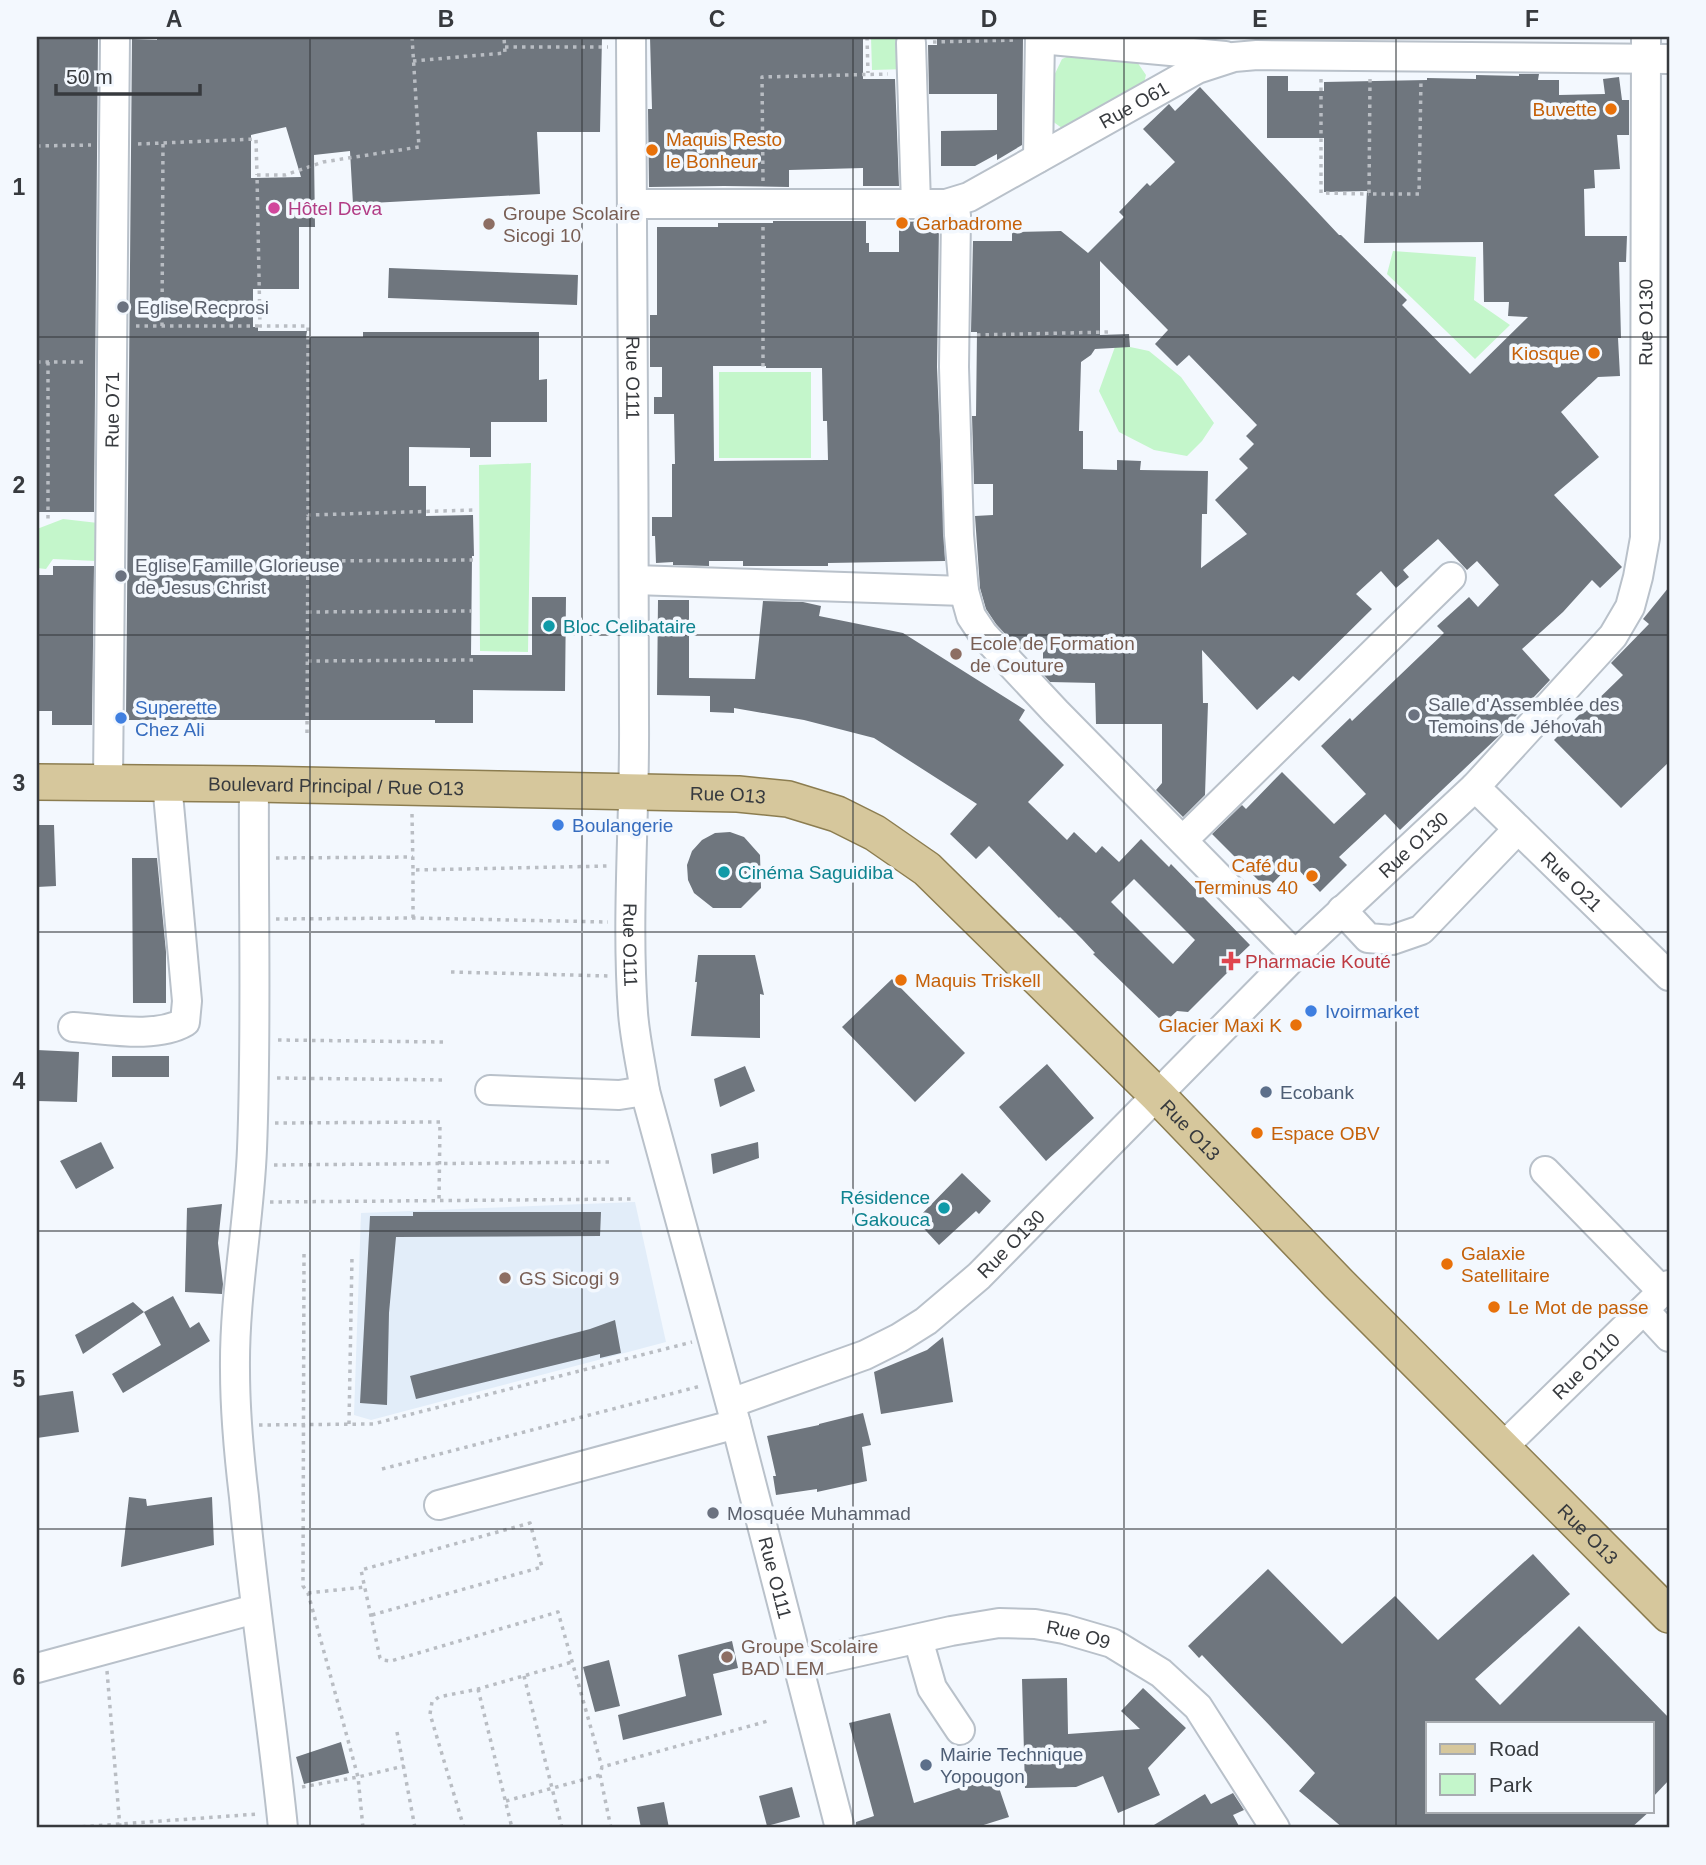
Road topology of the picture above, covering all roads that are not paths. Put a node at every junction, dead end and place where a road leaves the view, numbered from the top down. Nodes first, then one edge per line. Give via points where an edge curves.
1 (114, 37) edge
2 (1040, 38) edge
3 (631, 42) edge
4 (911, 43) road end
5 (1654, 51) edge
6 (1234, 57) junction
7 (1038, 158) junction
8 (954, 203) junction
9 (634, 204) junction
10 (916, 204) junction
11 (1451, 577) dead end
12 (634, 580) junction
13 (964, 591) junction
14 (37, 782) edge
15 (108, 783) junction
16 (167, 783) junction
17 (254, 784) junction
18 (1475, 787) junction
19 (635, 792) junction
20 (1518, 829) junction
21 (1184, 840) junction
22 (1342, 910) junction
23 (1296, 955) junction
24 (1669, 976) edge
25 (73, 1027) dead end
26 (490, 1090) dead end
27 (645, 1091) junction
28 (1158, 1096) junction
29 (1545, 1171) dead end
30 (1659, 1296) edge
31 (1669, 1336) edge
32 (730, 1402) junction
33 (1503, 1447) junction
34 (439, 1505) dead end
35 (256, 1609) junction
36 (1669, 1615) edge
37 (918, 1639) junction
38 (799, 1665) junction
39 (37, 1668) edge
40 (960, 1730) dead end
41 (281, 1811) edge
42 (834, 1826) edge
43 (1275, 1828) edge

1 - 15 street, Rue O71
2 - 6 street
2 - 7 street
3 - 9 street, Rue O111
4 - 10 street
5 - 6 street, Rue O61
5 - 18 street, Rue O130 via 1646,509 1638,577 1630,607 1613,636
6 - 7 street, Rue O61 via 1198,69
7 - 8 street, Rue O61
8 - 10 street, Rue O61
8 - 13 street via 959,535
9 - 10 street, Rue O61
9 - 12 street, Rue O111
11 - 21 street
12 - 13 street
12 - 19 street, Rue O111
13 - 21 street via 983,634
14 - 15 main road, Boulevard Principal / Rue O13
15 - 16 main road, Boulevard Principal / Rue O13
16 - 17 main road, Boulevard Principal / Rue O13
16 - 25 street via 187,1001 185,1022 157,1032
17 - 19 main road, Boulevard Principal / Rue O13
17 - 35 street via 256,979 251,1165 235,1319 237,1426
18 - 20 street, Rue O21
18 - 22 street, Rue O130
19 - 27 street, Rue O111 via 631,977
19 - 28 main road, Rue O13 via 788,799 836,814 875,833 927,869
20 - 22 street via 1421,930 1392,940 1368,938
20 - 24 street, Rue O21
21 - 23 street
22 - 23 street, Rue O130
23 - 28 street, Rue O130
26 - 27 street via 619,1095
27 - 32 street, Rue O111
28 - 32 street, Rue O130 via 979,1276 926,1321 865,1355
28 - 33 main road, Rue O13
29 - 30 street
30 - 31 street
30 - 33 street, Rue O110
32 - 34 street, Rue O130
32 - 38 street, Rue O111
33 - 36 main road, Rue O13
35 - 39 street
35 - 41 street
37 - 38 street, Rue O9
37 - 40 street via 932,1688
37 - 43 street, Rue O9 via 999,1623 1064,1629 1112,1643 1161,1673 1198,1707
38 - 42 street, Rue O111

